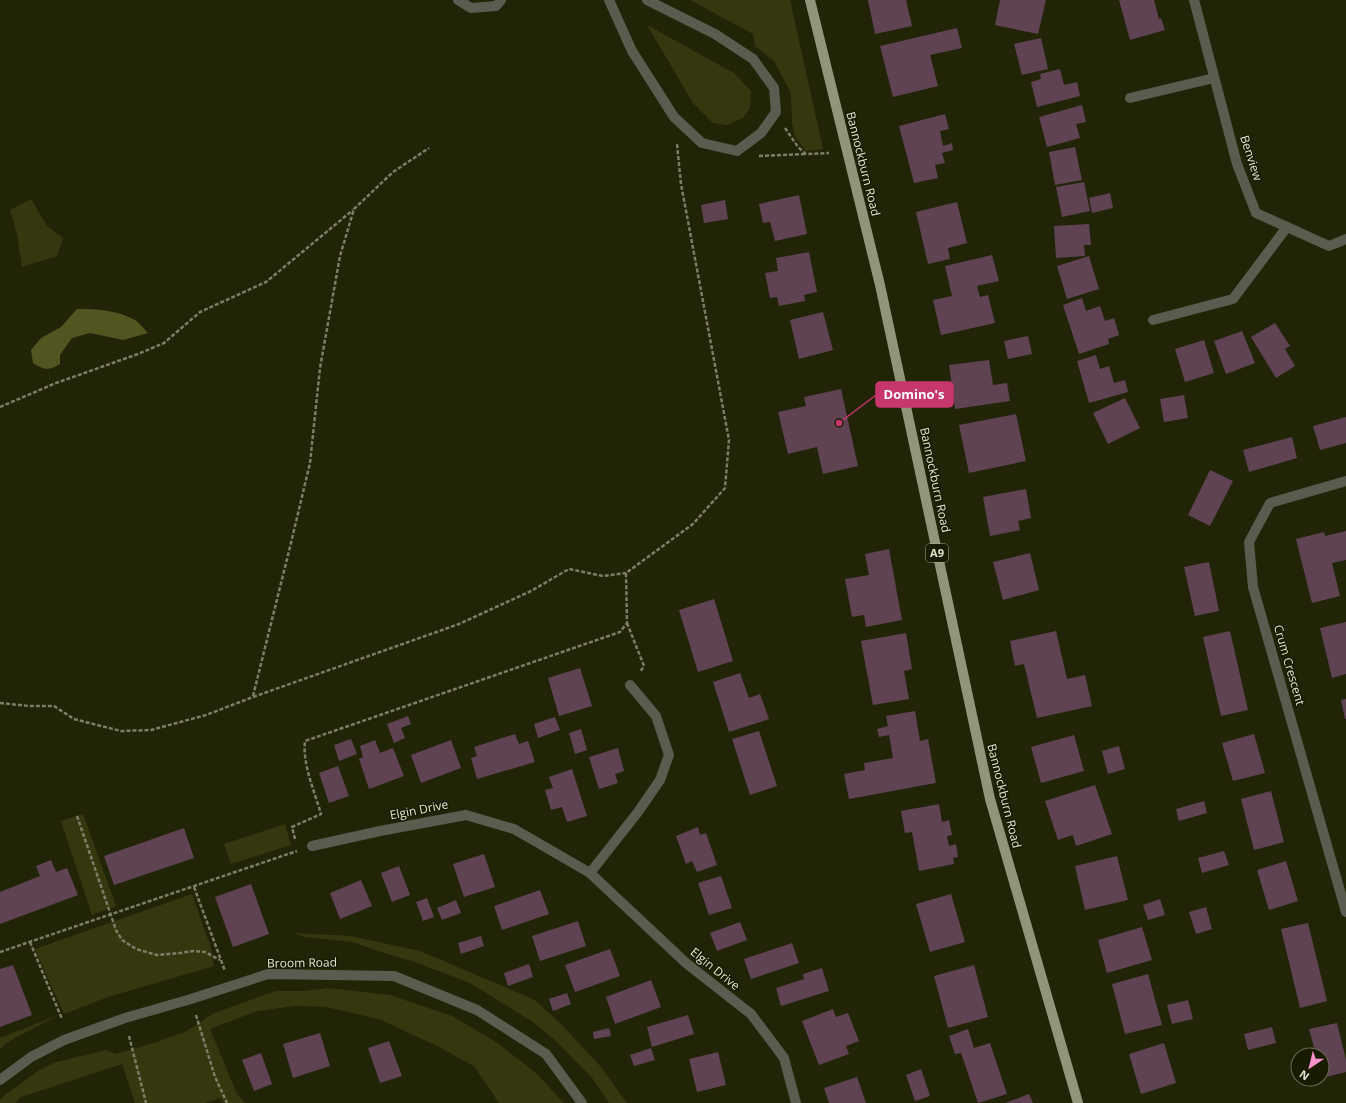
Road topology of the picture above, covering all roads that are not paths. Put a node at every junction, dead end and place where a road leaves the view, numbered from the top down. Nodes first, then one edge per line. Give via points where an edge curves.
1 (458, 0) edge
2 (501, 0) edge
3 (609, 0) edge
4 (647, 0) edge
5 (810, 0) edge
6 (1194, 0) edge
7 (1214, 78) junction
8 (1130, 98) dead end
9 (1287, 227) junction
10 (1346, 239) edge
11 (1153, 320) dead end
12 (1346, 481) edge
13 (630, 685) road end
14 (312, 846) dead end
15 (590, 873) junction
16 (1346, 912) edge
17 (0, 1080) edge
18 (582, 1103) edge
19 (796, 1103) edge
20 (1078, 1103) edge

1 - 2 street via 471,8 496,6
3 - 4 street via 632,51 674,117 702,143 737,151 761,133 776,112 774,88 753,59 715,34
5 - 20 main road, Bannockburn Road / A9 via 880,285 990,799
6 - 7 street, Benview
7 - 8 street
7 - 9 street, Benview via 1237,164 1256,213
9 - 10 street, Benview via 1328,246
9 - 11 street via 1233,298
12 - 16 street, Crum Crescent via 1270,503 1249,542 1253,587
13 - 15 street via 656,716 669,755 660,780
14 - 15 street, Elgin Drive via 466,815 514,829
15 - 19 street, Elgin Drive via 686,963 751,1014 784,1058
17 - 18 street, Broom Road via 31,1057 64,1040 125,1018 268,974 394,976 477,1010 546,1054

